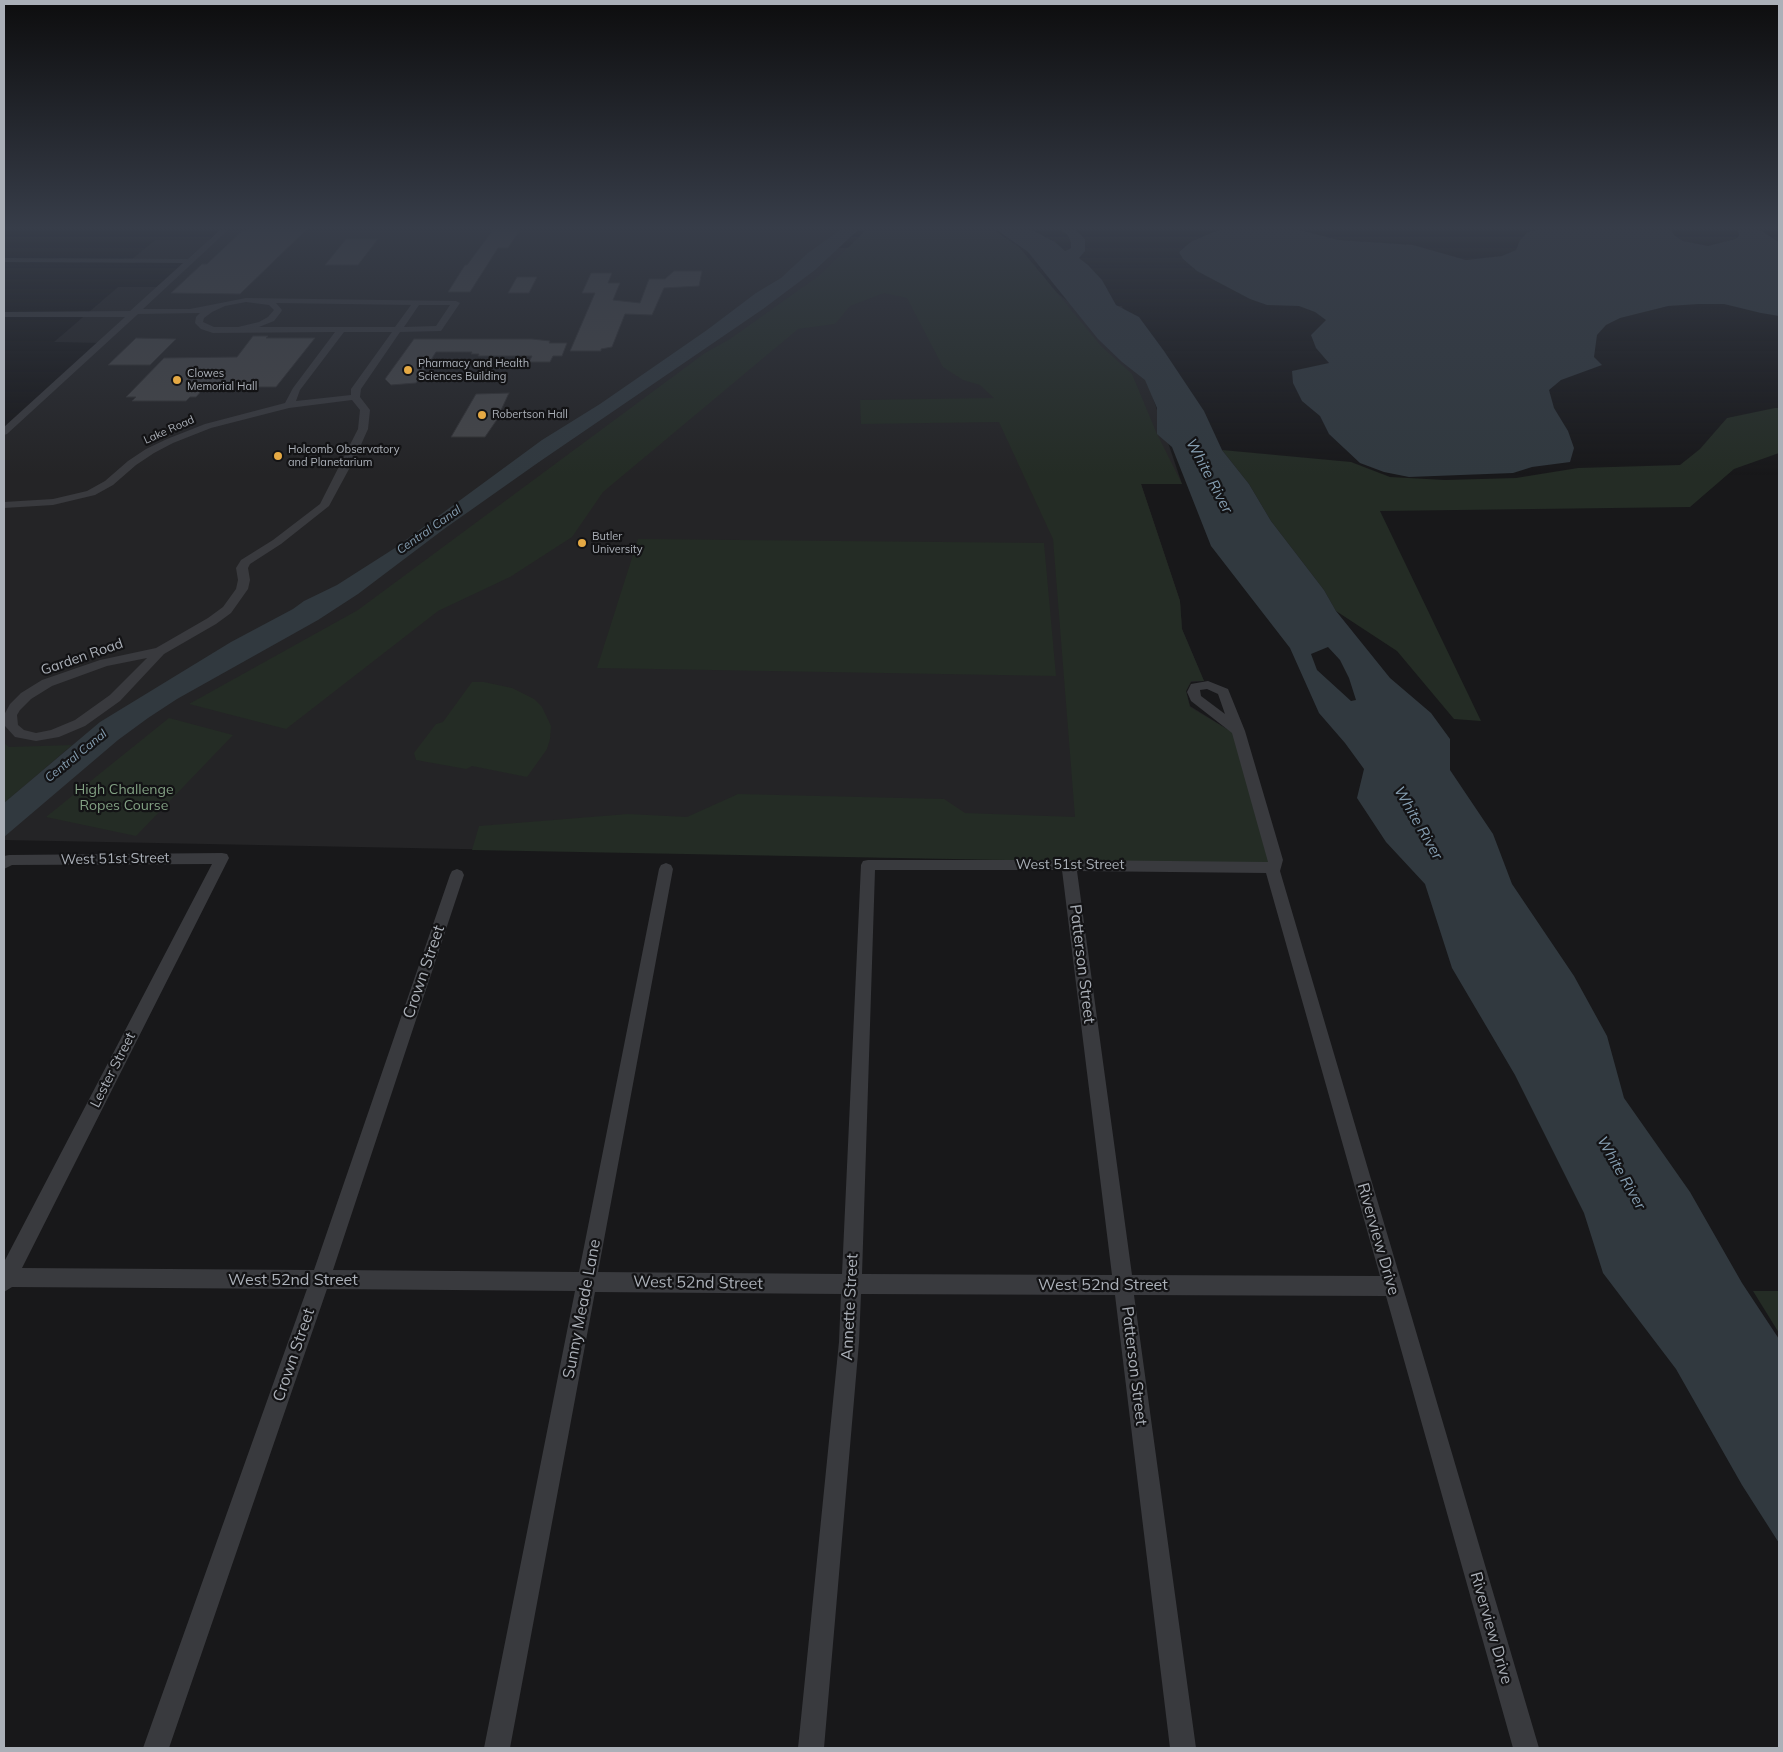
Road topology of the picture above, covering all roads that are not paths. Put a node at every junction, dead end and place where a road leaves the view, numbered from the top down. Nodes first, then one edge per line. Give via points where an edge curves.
1 (134, 312) edge
2 (191, 312) edge
3 (207, 312) edge
4 (277, 312) edge
5 (410, 312) edge
6 (450, 312) edge
7 (4, 314) edge
8 (132, 314) junction
9 (199, 323) junction
10 (398, 329) junction
11 (238, 330) junction
12 (341, 330) junction
13 (355, 397) junction
14 (289, 406) junction
15 (5, 430) edge
16 (4, 505) edge
17 (160, 650) junction
18 (1238, 731) dead end
19 (222, 858) joint
20 (6, 862) edge
21 (868, 864) joint
22 (1069, 865) junction
23 (1272, 868) junction
24 (666, 869) dead end
25 (457, 875) dead end
26 (4, 1279) edge
27 (320, 1280) junction
28 (587, 1282) junction
29 (852, 1284) junction
30 (1123, 1284) junction
31 (1391, 1286) junction
32 (156, 1748) edge
33 (496, 1748) edge
34 (810, 1748) edge
35 (1183, 1748) edge
36 (1526, 1748) edge

1 - 8 street
2 - 8 street
3 - 9 street via 200,316
4 - 11 street via 262,324
5 - 10 street
6 - 10 street via 440,328
7 - 8 street
8 - 9 street via 186,318
8 - 15 street
9 - 11 street via 213,330
10 - 12 street
10 - 13 street via 356,390
11 - 12 street
12 - 14 street via 296,390
13 - 14 street, Lake Road
13 - 17 street, Garden Road via 365,410 363,429 324,506 245,562 242,589 227,610
14 - 16 street, Lake Road via 208,426 170,441 136,460 105,486 85,495 41,504
17 - 17 street, Garden Road via 104,663 47,683 15,707 10,715 12,726 20,734 36,737 54,734 80,723 111,702
18 - 23 street, Riverview Drive via 1276,860
19 - 20 street, West 51st Street
19 - 26 street, Lester Street
21 - 22 street, West 51st Street
21 - 29 street, Annette Street
22 - 23 street, West 51st Street
22 - 30 street, Patterson Street
23 - 31 street, Riverview Drive
24 - 28 street, Sunny Meade Lane
25 - 27 street, Crown Street
26 - 27 street, West 52nd Street
27 - 28 street, West 52nd Street
27 - 32 street, Crown Street
28 - 29 street, West 52nd Street
28 - 33 street, Sunny Meade Lane
29 - 30 street, West 52nd Street
29 - 34 street, Annette Street
30 - 31 street, West 52nd Street
30 - 35 street, Patterson Street
31 - 36 street, Riverview Drive

